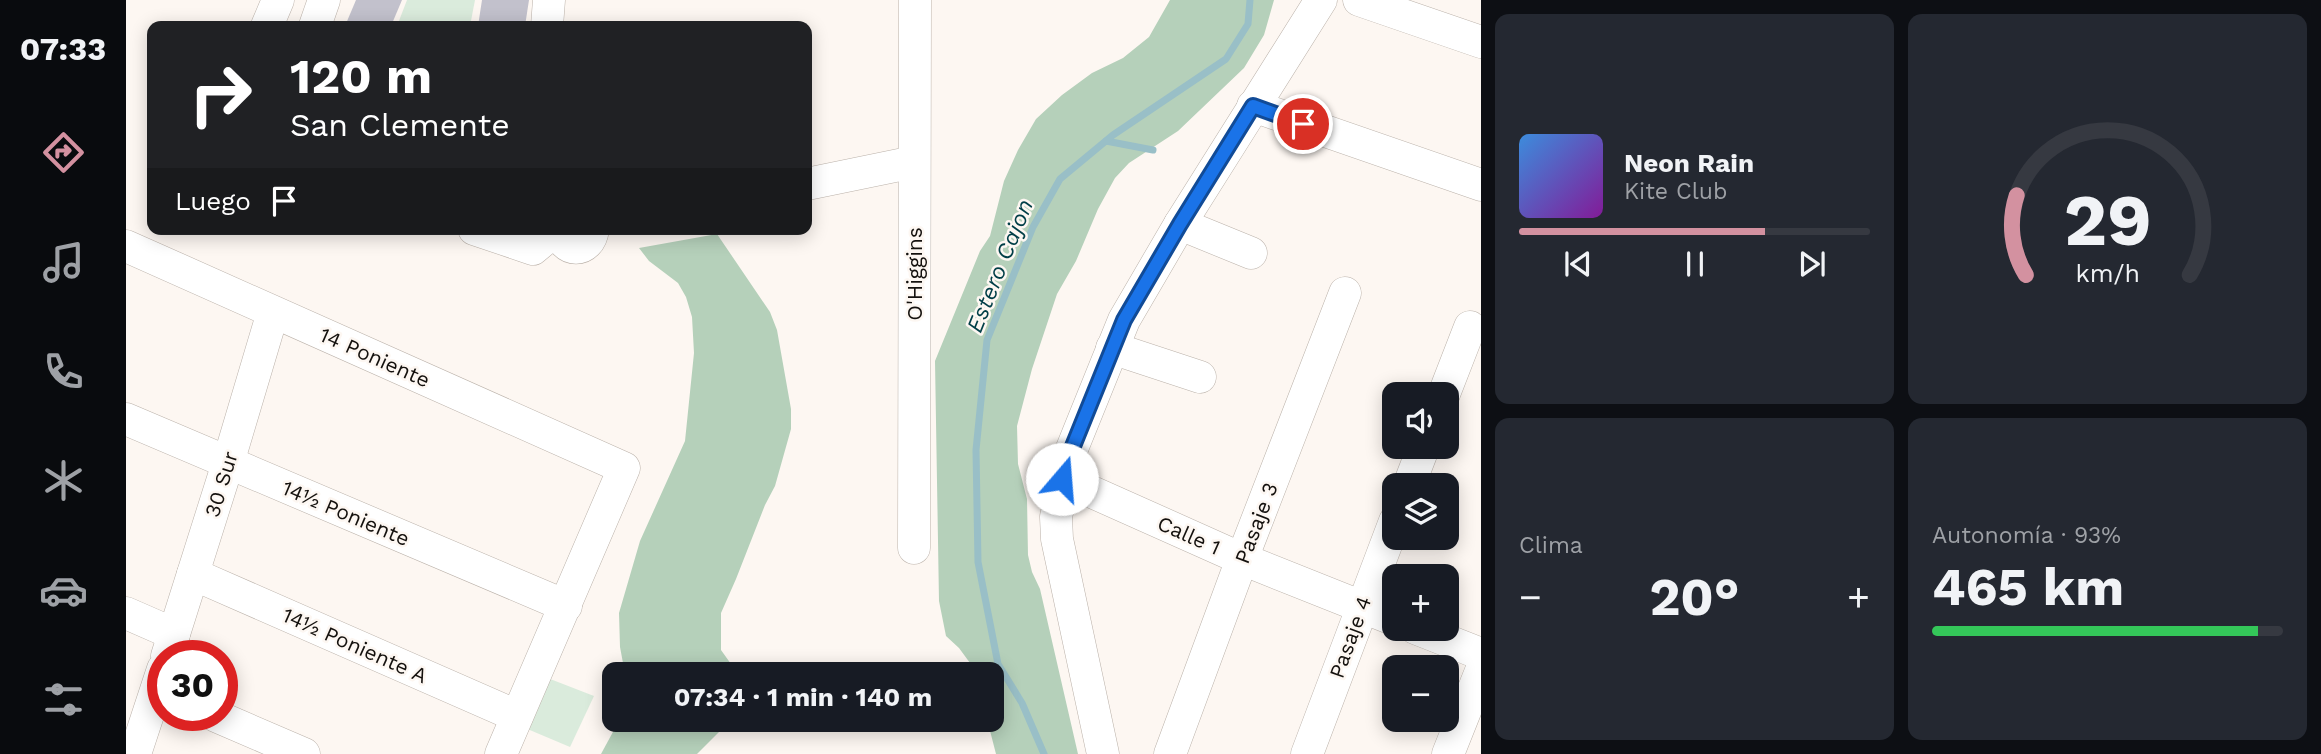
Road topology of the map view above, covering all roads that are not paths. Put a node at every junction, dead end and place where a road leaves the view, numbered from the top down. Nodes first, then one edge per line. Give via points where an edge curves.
1 (278, 0) edge
2 (324, 0) edge
3 (549, 0) edge
4 (915, 0) edge
5 (1321, 0) edge
6 (1359, 0) edge
7 (269, 21) edge
8 (317, 21) edge
9 (547, 21) edge
10 (1481, 42) edge
11 (1253, 106) junction
12 (914, 163) junction
13 (812, 183) edge
14 (1481, 185) edge
15 (1180, 224) junction
16 (493, 235) edge
17 (550, 235) edge
18 (560, 235) edge
19 (591, 235) edge
20 (126, 246) edge
21 (1251, 253) dead end
22 (1345, 293) dead end
23 (273, 312) junction
24 (1470, 327) dead end
25 (1112, 348) junction
26 (1200, 377) dead end
27 (1449, 382) edge
28 (126, 419) edge
29 (228, 463) junction
30 (1062, 479) junction
31 (914, 548) dead end
32 (1383, 550) edge
33 (1241, 559) junction
34 (193, 574) junction
35 (566, 606) junction
36 (1361, 607) junction
37 (126, 613) edge
38 (1382, 615) edge
39 (163, 640) edge
40 (172, 640) edge
41 (1448, 641) edge
42 (1481, 654) edge
43 (1481, 671) edge
44 (517, 716) junction
45 (147, 722) edge
46 (238, 726) edge
47 (135, 754) edge
48 (304, 754) edge
49 (501, 754) edge
50 (1103, 754) edge
51 (1170, 754) edge
52 (1307, 754) edge
53 (1448, 754) edge

1 - 7 street
2 - 8 street
3 - 9 street
4 - 12 street, O'Higgins
5 - 11 street
6 - 10 street
11 - 14 street
11 - 15 street
12 - 13 street
12 - 31 street, O'Higgins
15 - 21 street
15 - 25 street
16 - 17 street via 533,248
18 - 19 street via 565,244 576,248
20 - 23 street, 14 Poniente
22 - 33 street, Pasaje 3
23 - 29 street, 30 Sur
23 - 35 street, 14 Poniente via 624,468
24 - 27 street
25 - 26 street
25 - 30 street
28 - 29 street, 14½ Poniente
29 - 34 street, 30 Sur
29 - 35 street, 14½ Poniente
30 - 33 street, Calle 1
30 - 50 street via 1056,517 1058,540
32 - 36 street, Pasaje 4
33 - 36 street, Calle 1
33 - 51 street, Pasaje 3
34 - 40 street, 30 Sur
34 - 44 street, 14½ Poniente A
35 - 44 street
36 - 38 street, Calle 1
36 - 52 street, Pasaje 4
37 - 39 street
41 - 42 street
43 - 53 street
44 - 49 street
45 - 47 street
46 - 48 street

